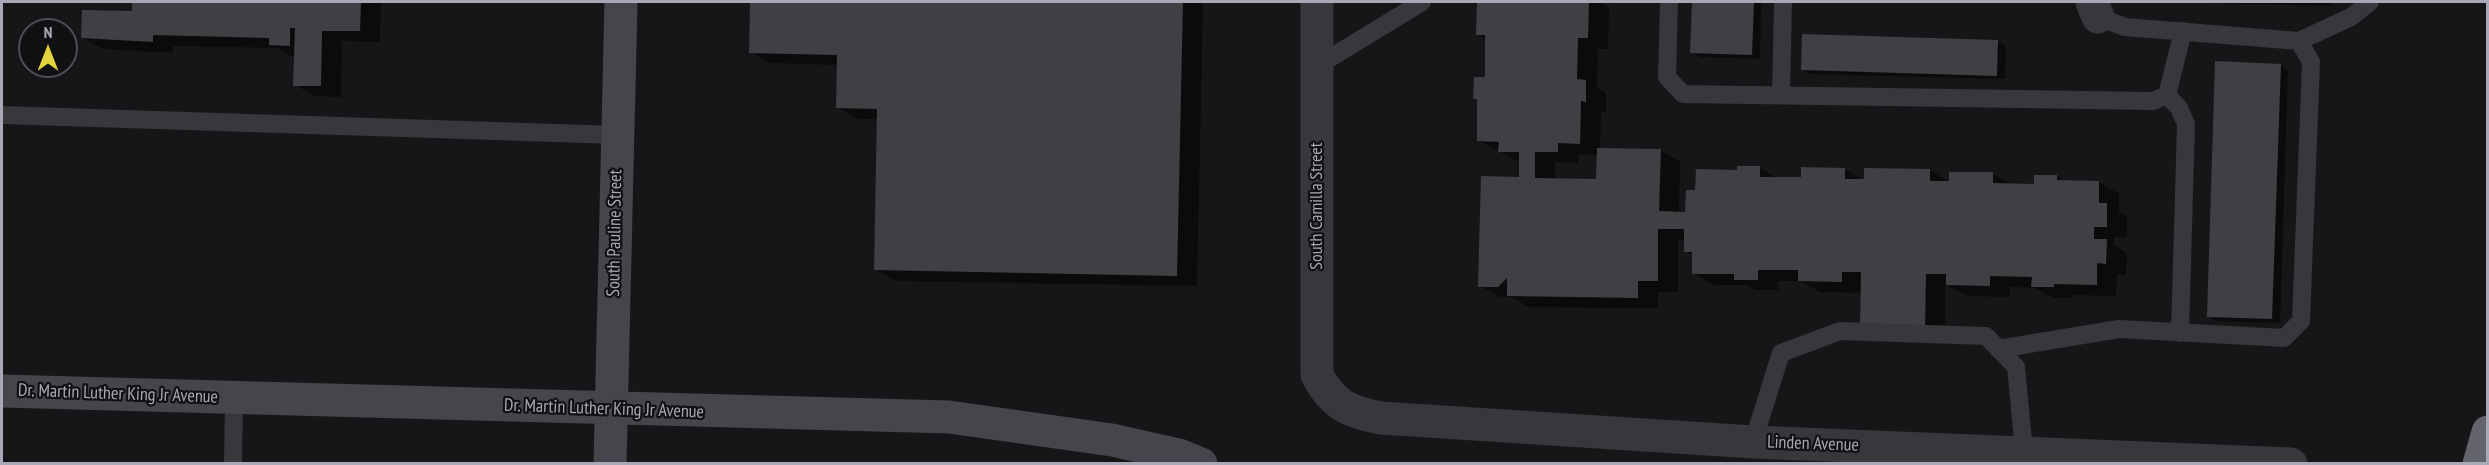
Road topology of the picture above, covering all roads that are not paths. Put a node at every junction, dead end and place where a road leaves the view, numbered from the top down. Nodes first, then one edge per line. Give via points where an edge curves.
1 (621, 2) edge
2 (1317, 2) edge
3 (1422, 2) edge
4 (1669, 2) edge
5 (1783, 2) edge
6 (2370, 2) edge
7 (2095, 9) edge
8 (2183, 31) junction
9 (2300, 41) junction
10 (1317, 66) junction
11 (1781, 95) junction
12 (2167, 95) junction
13 (2, 115) edge
14 (618, 135) junction
15 (2181, 333) junction
16 (1998, 349) junction
17 (2, 391) edge
18 (234, 398) junction
19 (1339, 403) joint
20 (611, 410) junction
21 (2487, 432) edge
22 (1754, 442) junction
23 (2024, 452) junction
24 (1833, 454) edge
25 (233, 464) edge
26 (610, 464) edge
27 (1201, 464) edge
28 (2291, 464) edge
29 (2479, 464) edge

1 - 14 main road, South Pauline Street
2 - 10 street, South Camilla Street
3 - 10 lane
4 - 11 lane via 1667,77 1683,94
5 - 11 lane
6 - 9 lane via 2351,17
7 - 8 lane via 2125,27
8 - 9 lane
8 - 12 lane
9 - 15 lane via 2311,62 2301,321 2283,338
10 - 19 street, South Camilla Street via 1317,375 1326,393
11 - 12 lane via 2153,101
12 - 15 lane via 2186,124
13 - 14 lane
14 - 20 main road, South Pauline Street
15 - 16 lane via 2119,329
16 - 22 lane via 1986,336 1840,331 1781,353
16 - 23 lane via 2016,368
17 - 18 main road, Dr. Martin Luther King Jr Avenue
18 - 20 main road, Dr. Martin Luther King Jr Avenue
18 - 25 lane
19 - 22 street, Linden Avenue via 1357,413 1381,418
20 - 26 main road, South Pauline Street
20 - 27 main road, Dr. Martin Luther King Jr Avenue via 949,417 1113,440
21 - 29 highway
22 - 24 street, Linden Avenue
23 - 24 street, Linden Avenue
23 - 28 street, Linden Avenue

